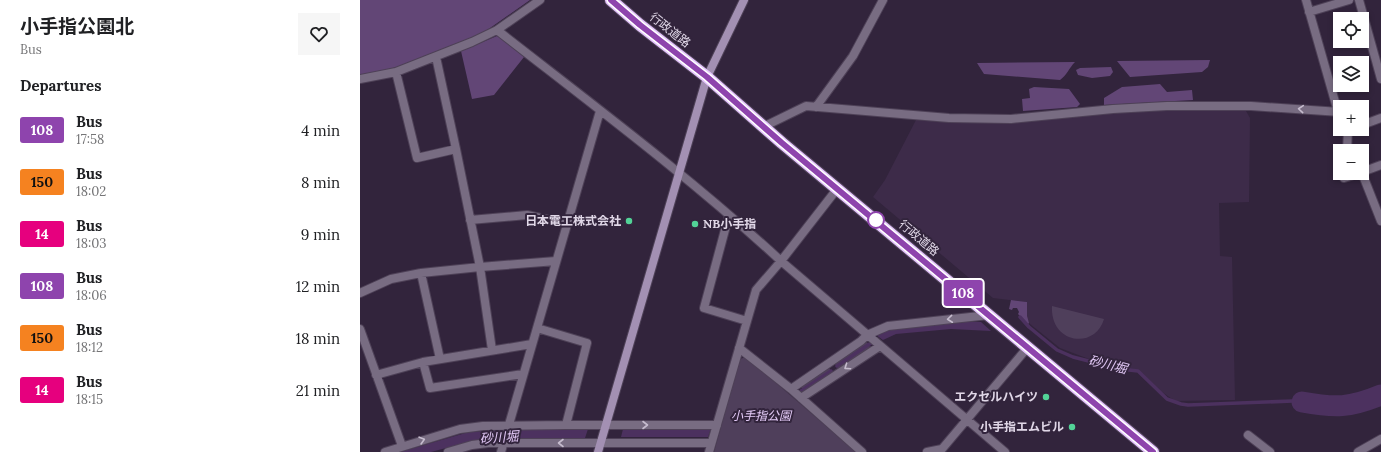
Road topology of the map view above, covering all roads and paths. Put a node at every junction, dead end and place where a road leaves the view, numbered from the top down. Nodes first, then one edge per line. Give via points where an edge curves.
1 (540, 0) edge
2 (611, 0) edge
3 (744, 0) edge
4 (883, 0) edge
5 (1306, 0) edge
6 (1349, 0) edge
7 (1359, 0) edge
8 (1309, 12) junction
9 (497, 30) junction
10 (436, 57) junction
11 (396, 72) junction
12 (707, 77) junction
13 (360, 79) edge
14 (1381, 79) edge
15 (1335, 100) edge
16 (816, 106) junction
17 (600, 111) junction
18 (1333, 112) edge
19 (1381, 118) edge
20 (1369, 122) edge
21 (763, 127) junction
22 (456, 149) junction
23 (1381, 165) edge
24 (1369, 170) edge
25 (679, 172) junction
26 (1364, 180) edge
27 (837, 189) junction
28 (728, 215) junction
29 (470, 220) junction
30 (1381, 221) edge
31 (567, 224) junction
32 (556, 261) junction
33 (781, 261) junction
34 (480, 267) junction
35 (421, 273) junction
36 (360, 293) edge
37 (989, 315) junction
38 (747, 321) junction
39 (536, 328) junction
40 (360, 329) edge
41 (867, 335) junction
42 (532, 344) junction
43 (880, 346) junction
44 (1028, 347) junction
45 (739, 348) junction
46 (492, 350) junction
47 (440, 359) junction
48 (423, 362) junction
49 (523, 374) junction
50 (376, 375) junction
51 (791, 389) junction
52 (801, 398) junction
53 (967, 419) junction
54 (566, 425) junction
55 (606, 425) junction
56 (717, 425) junction
57 (508, 426) junction
58 (1248, 435) dead end
59 (1381, 439) edge
60 (600, 443) junction
61 (711, 443) junction
62 (402, 446) junction
63 (502, 448) edge
64 (384, 452) edge
65 (448, 452) edge
66 (598, 452) edge
67 (709, 452) edge
68 (862, 452) edge
69 (927, 452) edge
70 (1006, 452) edge
71 (1153, 452) edge
72 (1270, 452) edge
73 (1358, 452) edge

1 - 9 street
2 - 12 highway, 行政道路
3 - 12 street
4 - 16 street via 853,56
5 - 8 street
6 - 8 street
7 - 14 street
8 - 15 street
9 - 10 street
9 - 17 street
10 - 11 street
10 - 22 street
11 - 13 street
11 - 22 street via 417,158
12 - 21 highway, 行政道路
12 - 25 street
18 -> 16 street via 1251,106 1167,106 1011,119 949,118
16 - 21 street via 806,106
17 - 25 street
17 - 31 street
19 - 20 street
21 - 27 highway, 行政道路
22 - 29 street
23 - 24 street
25 - 28 street
25 - 55 street
26 - 30 street
27 - 33 street
27 - 37 highway, 行政道路
28 - 33 street
28 - 38 street via 704,308
29 - 31 street via 527,215
29 - 34 street
31 - 32 street
32 - 34 street
32 - 39 street
33 - 38 street via 756,290
33 - 41 street
34 - 35 street
34 - 46 street
35 - 36 street via 391,280
35 - 47 street
37 -> 41 street via 888,326
37 - 44 highway, 行政道路
38 - 45 street
39 - 42 street
39 - 54 street via 588,343
40 - 50 street
41 - 43 street
41 - 51 street
42 - 46 street
42 - 49 street
43 -> 52 street
43 - 53 street
44 - 53 street
44 - 71 highway, 行政道路
45 - 51 street
45 - 56 street
46 - 47 street
47 - 48 street
48 - 49 street via 430,388
48 - 50 street
49 - 57 street
50 - 62 street
51 - 52 street
52 - 68 street
53 - 69 street via 942,449
53 - 70 street
54 - 55 street
54 - 57 street
55 -> 56 street
55 - 60 street
56 - 61 street
62 -> 57 street via 460,429
57 - 63 street
58 - 72 street
59 - 73 street
60 - 61 street
60 -> 63 street
60 - 66 street
61 - 67 street
62 - 64 street
63 - 65 street via 488,443

